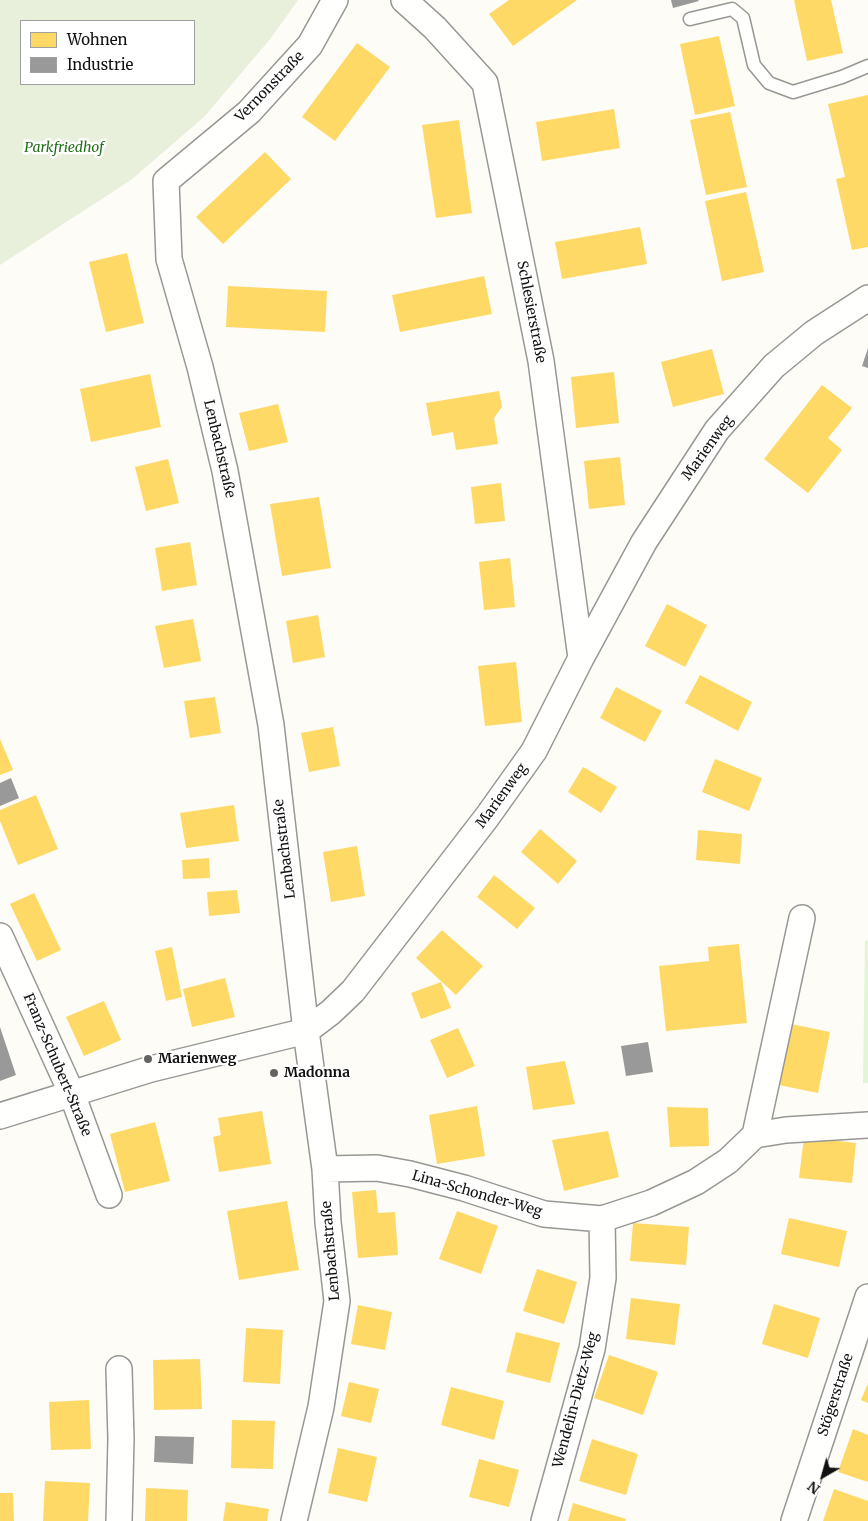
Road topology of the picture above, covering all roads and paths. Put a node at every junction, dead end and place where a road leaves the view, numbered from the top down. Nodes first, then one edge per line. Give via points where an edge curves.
1 (335, 0) edge
2 (404, 0) edge
3 (690, 19) dead end
4 (868, 66) edge
5 (166, 181) joint
6 (867, 298) edge
7 (581, 658) junction
8 (802, 918) dead end
9 (0, 936) edge
10 (306, 1031) junction
11 (72, 1094) junction
12 (0, 1116) edge
13 (868, 1125) edge
14 (755, 1136) junction
15 (325, 1169) junction
16 (109, 1195) dead end
17 (602, 1219) junction
18 (868, 1297) edge
19 (119, 1369) dead end
20 (119, 1521) edge
21 (294, 1521) edge
22 (544, 1521) edge
23 (794, 1521) edge

1 - 5 street, Vernonstraße via 310,45 249,112
2 - 7 street, Schlesierstraße via 435,28 485,83 541,361
3 - 4 lane via 732,8 743,18 754,65 769,83 793,92
5 - 10 street, Lenbachstraße via 169,259 225,471 271,725
6 - 7 street, Marienweg via 814,333 774,366 717,430 644,542
7 - 10 street, Marienweg via 534,750 487,817 353,991
8 - 14 street
9 - 11 street, Franz-Schubert-Straße
10 - 11 street, Marienweg via 151,1069
10 - 15 street, Lenbachstraße
11 - 12 street, Marienweg
11 - 16 street, Franz-Schubert-Straße
13 - 14 street via 786,1130
14 - 17 street, Lina-Schonder-Weg via 728,1161 696,1182 651,1204
15 - 17 street, Lina-Schonder-Weg via 377,1168 394,1171 464,1188 544,1214
15 - 21 street, Lenbachstraße via 337,1301 321,1407
17 - 22 street, Wendelin-Dietz-Weg via 603,1278 592,1349
18 - 23 street, Stögerstraße
19 - 20 street

